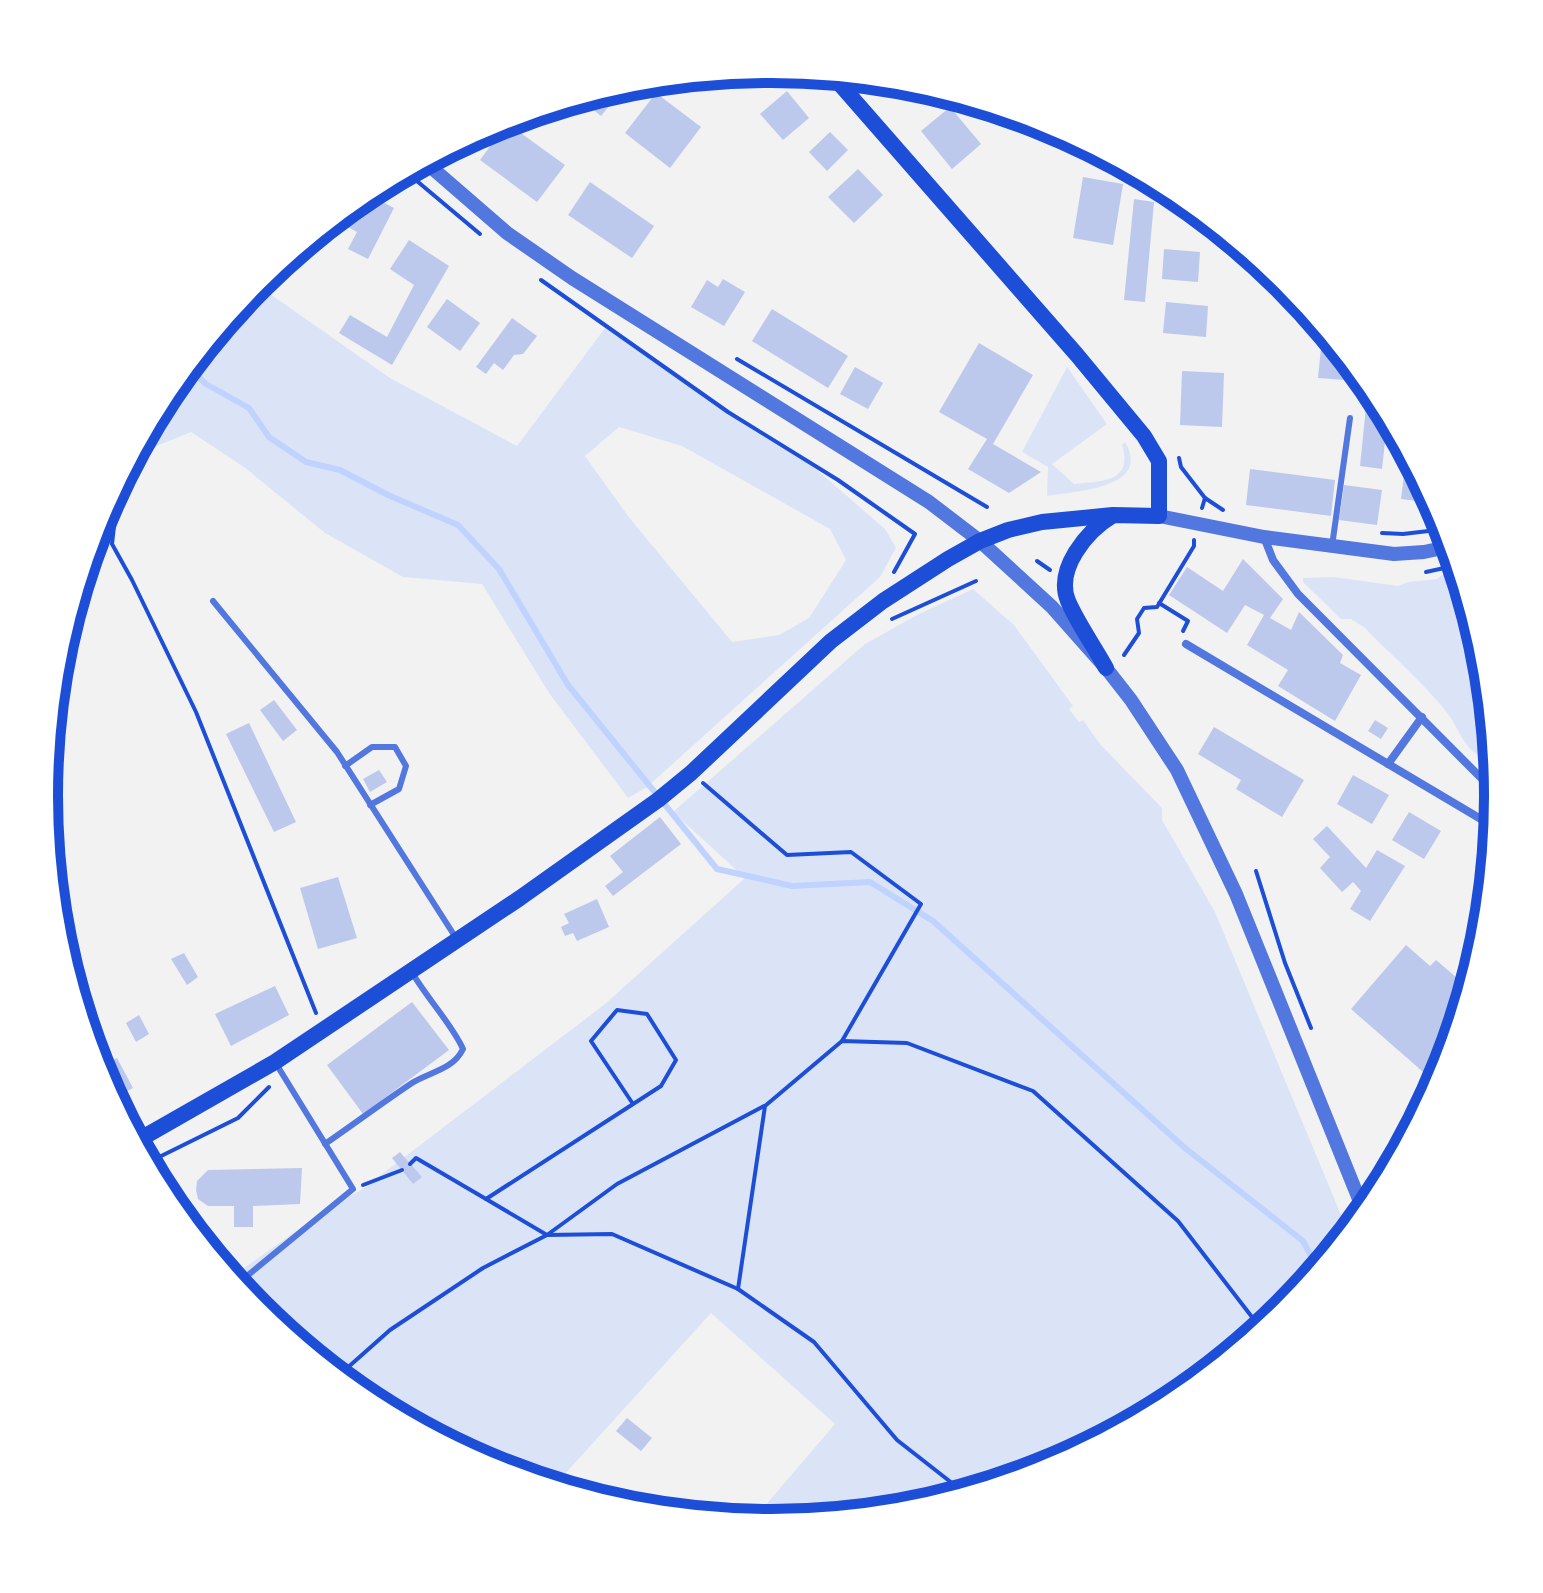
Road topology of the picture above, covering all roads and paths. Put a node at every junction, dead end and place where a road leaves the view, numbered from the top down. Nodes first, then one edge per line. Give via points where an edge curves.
1 (842, 87) edge
2 (433, 169) edge
3 (589, 314) dead end
4 (731, 356) dead end
5 (1350, 418) dead end
6 (1178, 456) dead end
7 (987, 507) dead end
8 (1113, 515) junction
9 (115, 516) edge
10 (1159, 516) junction
11 (1198, 523) junction
12 (915, 534) dead end
13 (1264, 537) junction
14 (980, 541) junction
15 (1332, 546) junction
16 (1440, 549) edge
17 (1037, 561) dead end
18 (1447, 567) edge
19 (1056, 572) dead end
20 (1426, 572) dead end
21 (976, 581) dead end
22 (213, 601) dead end
23 (1159, 603) junction
24 (881, 626) dead end
25 (1186, 644) joint
26 (1124, 655) dead end
27 (1106, 668) junction
28 (1422, 717) junction
29 (1388, 764) junction
30 (345, 766) junction
31 (691, 773) junction
32 (1484, 781) edge
33 (370, 805) junction
34 (1484, 821) edge
35 (1256, 871) dead end
36 (457, 940) junction
37 (411, 971) junction
38 (323, 1030) junction
39 (1313, 1033) dead end
40 (842, 1041) junction
41 (275, 1062) junction
42 (268, 1088) dead end
43 (633, 1104) junction
44 (765, 1106) junction
45 (145, 1136) edge
46 (325, 1144) junction
47 (157, 1158) edge
48 (410, 1164) dead end
49 (402, 1170) dead end
50 (353, 1189) junction
51 (1362, 1197) edge
52 (486, 1199) junction
53 (547, 1235) junction
54 (245, 1278) edge
55 (738, 1289) junction
56 (1255, 1321) edge
57 (346, 1369) edge
58 (956, 1486) edge

1 - 10 main road via 1138,428 1159,461
2 - 14 street via 507,233 572,278 902,484
3 - 12 path
4 - 7 path
5 - 15 lane
6 - 11 path via 1205,498
8 - 10 main road
8 - 14 main road via 1042,522
8 - 27 main road via 1088,535 1067,578 1067,598
9 - 38 path via 112,544 196,712
10 - 11 street
11 - 13 street
11 - 23 path via 1194,546
13 - 15 street
13 - 28 street via 1273,560 1298,594
14 - 27 street via 1032,586
14 - 31 main road via 883,601 831,641
15 - 16 street via 1394,554
17 - 19 path
18 - 20 path
21 - 24 path
22 - 30 lane
23 - 25 path via 1188,621 1182,633
23 - 26 path via 1144,608 1137,619 1139,633
25 - 29 street
27 - 51 street via 1158,740 1194,803
28 - 29 street
28 - 32 street
29 - 34 street
30 - 33 lane
30 - 33 lane via 372,747 395,747 406,766 399,789
31 - 36 main road
31 - 40 path via 787,855 851,852 921,904
33 - 36 lane
35 - 39 path
36 - 37 main road
37 - 38 main road
37 - 46 lane via 463,1049 444,1069 416,1081
38 - 41 main road
40 - 44 path
40 - 56 path via 907,1043 1033,1091 1178,1221
41 - 45 main road
41 - 46 lane
42 - 47 path via 238,1118
43 - 43 path via 661,1086 676,1060 647,1014 617,1010 591,1041
43 - 52 path
44 - 53 path via 617,1184
44 - 55 path
46 - 50 lane
48 - 52 path via 416,1158
49 - 50 path
50 - 54 lane
52 - 53 path
53 - 55 path via 612,1234
53 - 57 path via 469,1277 390,1330
55 - 58 path via 814,1342 897,1440

